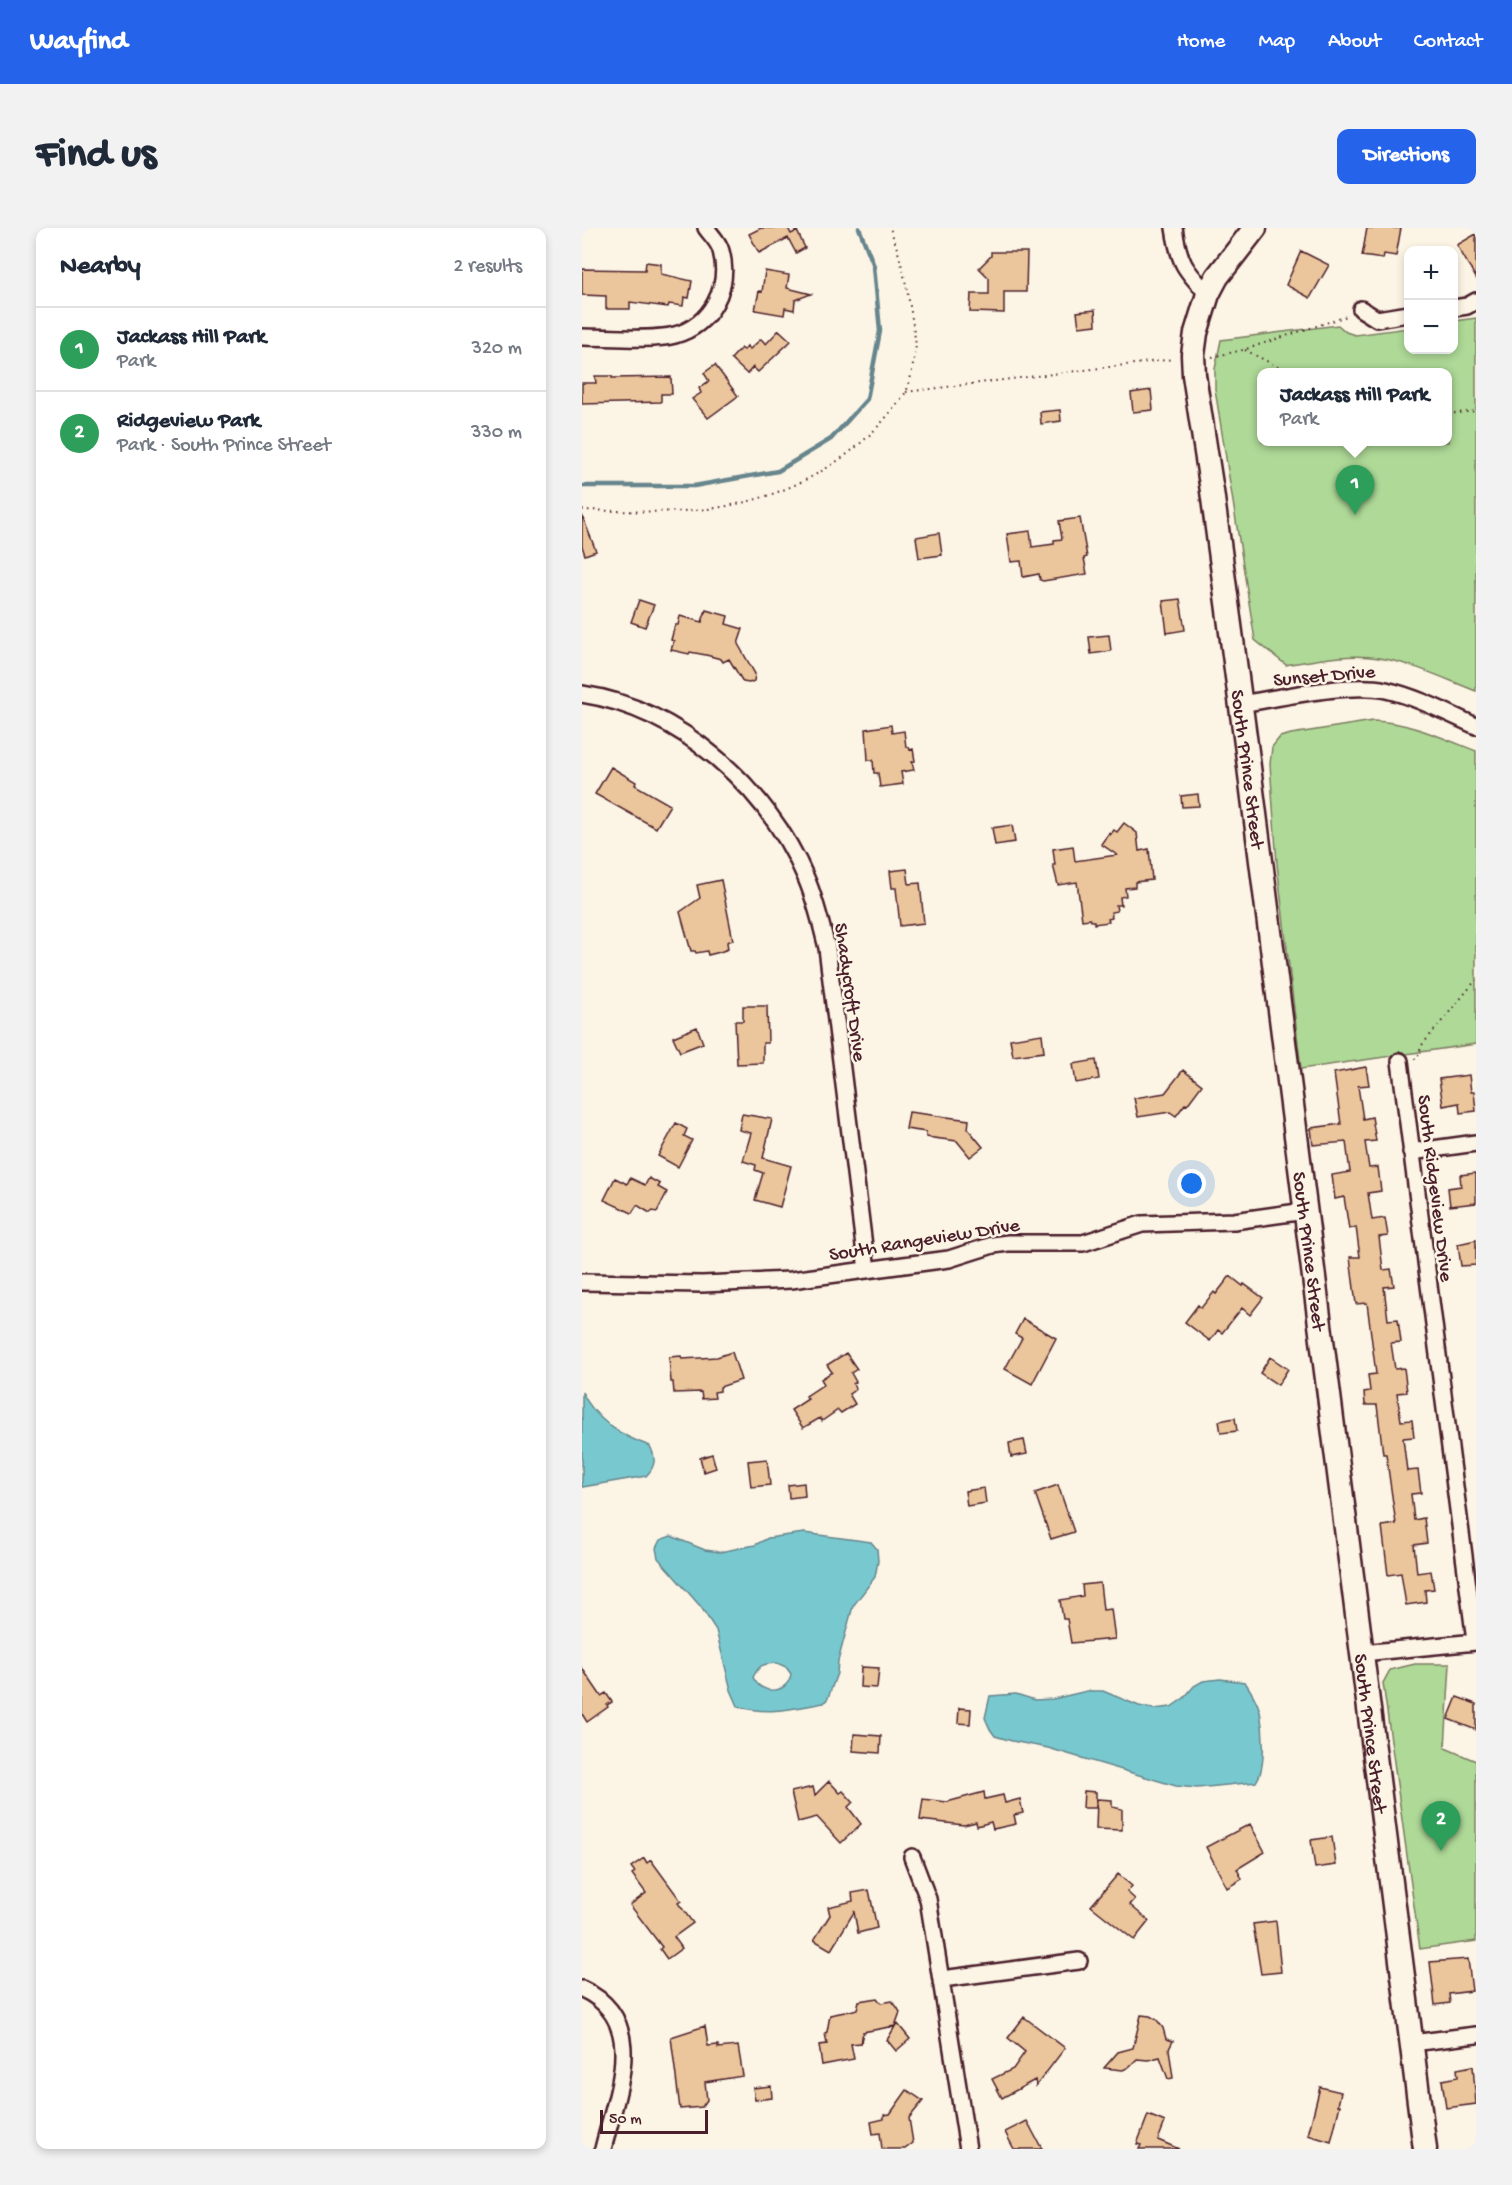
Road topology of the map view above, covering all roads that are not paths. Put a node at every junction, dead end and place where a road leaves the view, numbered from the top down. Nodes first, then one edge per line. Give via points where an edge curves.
1 (706, 228) edge
2 (1174, 228) edge
3 (1255, 228) edge
4 (1208, 294) junction
5 (1476, 301) edge
6 (1458, 307) edge
7 (1361, 309) road end
8 (1404, 315) edge
9 (582, 337) edge
10 (582, 694) edge
11 (1240, 704) junction
12 (1476, 726) edge
13 (1400, 1061) road end
14 (1476, 1143) edge
15 (1411, 1152) junction
16 (1305, 1211) junction
17 (867, 1270) junction
18 (583, 1280) edge
19 (1475, 1642) edge
20 (1362, 1653) junction
21 (912, 1857) dead end
22 (1079, 1961) dead end
23 (942, 1979) junction
24 (582, 1989) edge
25 (1476, 2035) edge
26 (1412, 2043) junction
27 (603, 2149) edge
28 (968, 2149) edge
29 (1425, 2149) edge

1 - 9 street via 721,250 723,278 716,302 699,322 674,335 660,337
2 - 4 street via 1183,265
3 - 4 street, South Prince Street
4 - 11 street, South Prince Street via 1196,333 1194,375
5 - 6 street
7 - 8 street via 1377,319
10 - 17 street, Shadycroft Drive via 632,708 663,722 704,749 760,802 792,849 819,915 827,948
11 - 12 street, Sunset Drive via 1332,691 1384,690
11 - 16 street, South Prince Street
13 - 15 street, South Ridgeview Drive
14 - 15 street
15 - 19 street, South Ridgeview Drive
16 - 17 street, South Rangeview Drive via 1234,1221 1142,1224 1083,1243 1008,1243 950,1259
16 - 20 street, South Prince Street
17 - 18 street, South Rangeview Drive via 729,1284
19 - 20 street
20 - 26 street, South Prince Street
21 - 23 street via 928,1899
22 - 23 street
23 - 28 street
24 - 27 street via 600,1998 612,2012 620,2028 625,2057
25 - 26 street
26 - 29 street, South Prince Street

